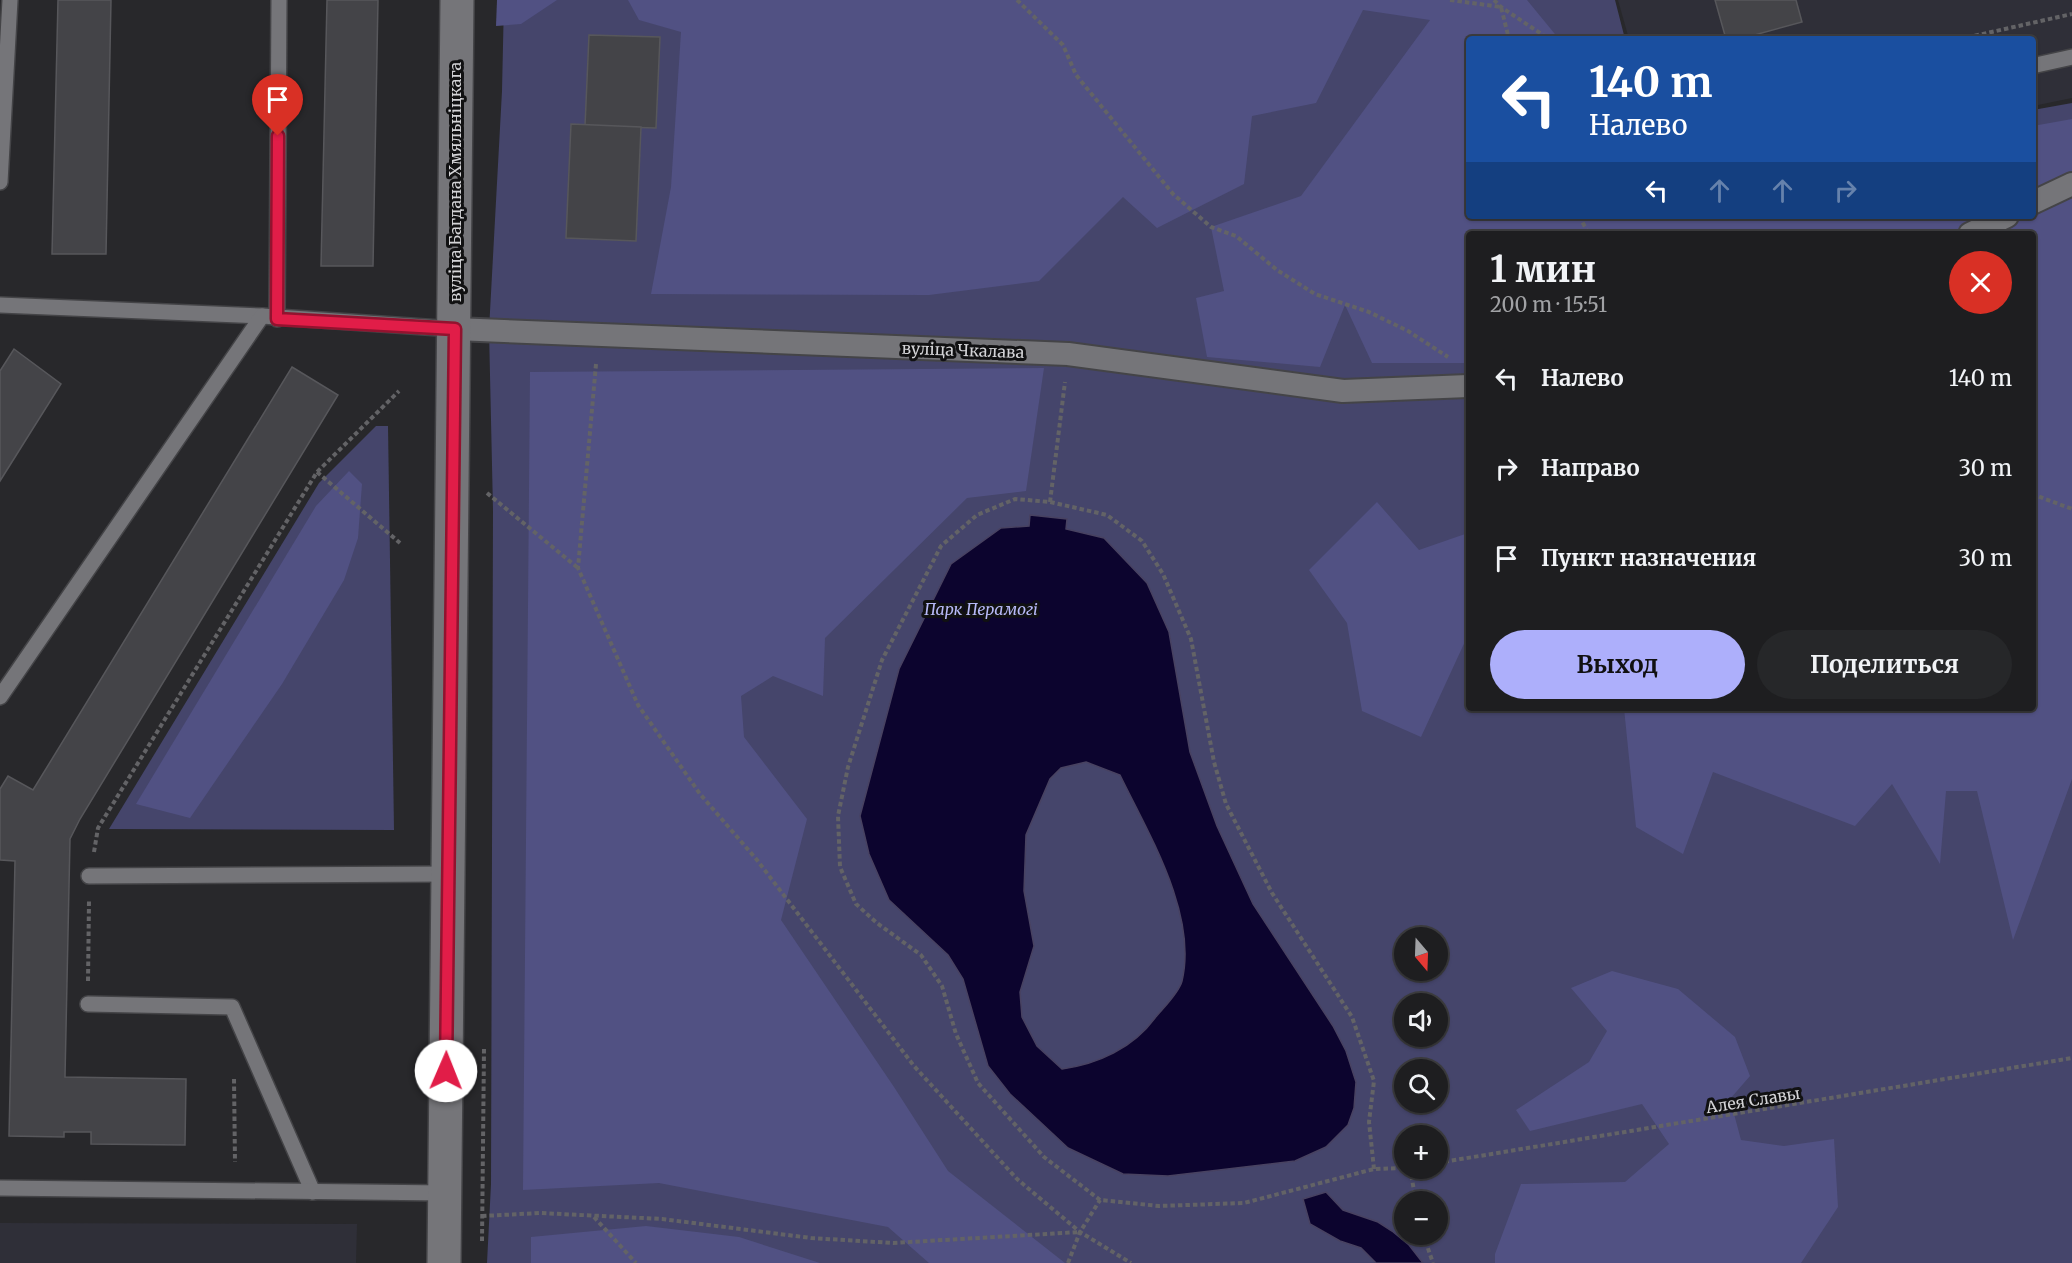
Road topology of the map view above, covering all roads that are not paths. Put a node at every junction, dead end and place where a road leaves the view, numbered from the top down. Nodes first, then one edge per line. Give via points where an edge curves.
1 (10, 0) edge
2 (279, 0) edge
3 (457, 0) edge
4 (2072, 57) edge
5 (2036, 65) edge
6 (0, 182) edge
7 (2072, 184) edge
8 (2036, 201) edge
9 (2001, 219) edge
10 (1976, 231) edge
11 (0, 305) edge
12 (270, 317) junction
13 (455, 329) junction
14 (1466, 386) edge
15 (0, 697) edge
16 (449, 874) junction
17 (89, 876) road end
18 (88, 1004) road end
19 (0, 1188) edge
20 (313, 1192) junction
21 (445, 1193) junction
22 (444, 1263) edge

1 - 6 lane
2 - 12 lane
3 - 13 street, вуліца Багдана Хмяльніцкага
4 - 5 lane
7 - 8 street
9 - 10 street
11 - 12 lane
12 - 13 lane
12 - 15 lane
13 - 14 street, вуліца Чкалава via 1068,354 1342,391
13 - 16 street, вуліца Багдана Хмяльніцкага
16 - 17 lane
16 - 21 street, вуліца Багдана Хмяльніцкага
18 - 20 lane via 232,1007
19 - 20 lane
20 - 21 lane
21 - 22 street, вуліца Багдана Хмяльніцкага

